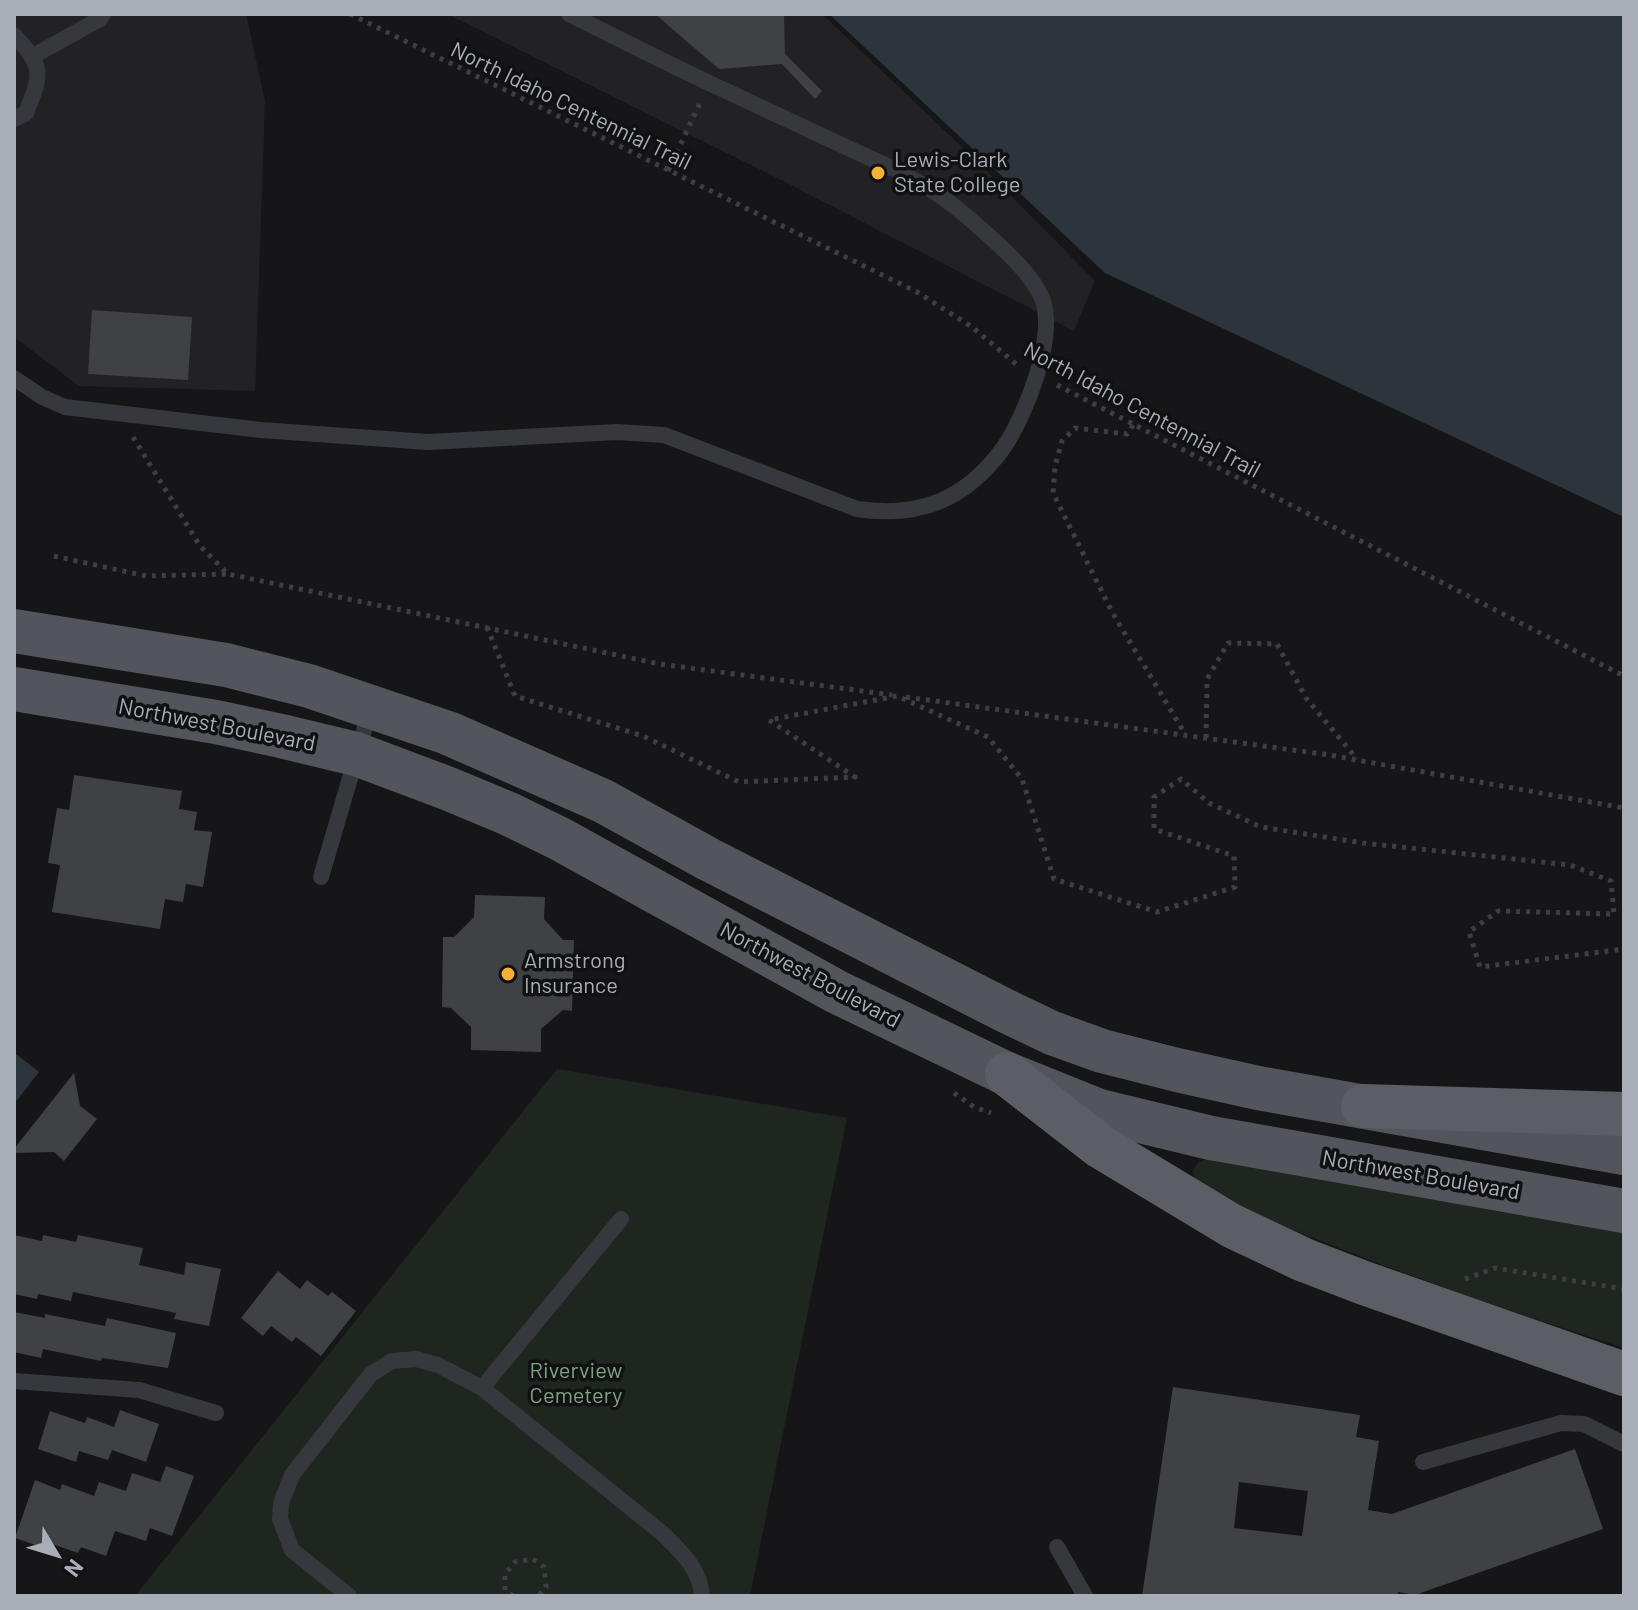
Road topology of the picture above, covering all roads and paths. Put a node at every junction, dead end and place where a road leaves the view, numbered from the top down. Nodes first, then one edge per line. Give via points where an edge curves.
1 (103, 14) edge
2 (350, 14) edge
3 (569, 14) edge
4 (14, 35) edge
5 (33, 56) junction
6 (14, 119) edge
7 (688, 128) dead end
8 (668, 171) junction
9 (1037, 374) junction
10 (14, 378) edge
11 (117, 412) junction
12 (1133, 425) junction
13 (54, 556) dead end
14 (228, 574) junction
15 (487, 627) junction
16 (14, 631) edge
17 (1624, 676) edge
18 (14, 689) edge
19 (897, 696) junction
20 (370, 707) junction
21 (1185, 735) junction
22 (1206, 738) junction
23 (356, 754) junction
24 (1358, 760) junction
25 (1624, 808) edge
26 (321, 877) dead end
27 (1624, 949) edge
28 (1007, 1074) junction
29 (1363, 1106) junction
30 (1624, 1114) edge
31 (1624, 1153) edge
32 (1624, 1211) edge
33 (621, 1219) dead end
34 (1624, 1374) edge
35 (14, 1381) edge
36 (482, 1388) junction
37 (216, 1413) dead end
38 (1624, 1444) edge
39 (1423, 1462) dead end
40 (1057, 1547) dead end
41 (349, 1596) edge
42 (513, 1596) edge
43 (538, 1596) edge
44 (702, 1596) edge
45 (1085, 1596) edge

1 - 5 lane
2 - 8 path, North Idaho Centennial Trail
3 - 9 lane via 905,174 949,202 1015,260 1043,300 1046,330
4 - 5 lane
5 - 6 lane via 39,82 26,113
7 - 8 path
8 - 9 path, North Idaho Centennial Trail via 917,292 972,327 1018,366
9 - 11 lane via 1017,428 971,482 947,499 885,513 857,509 664,435 617,432 428,442 261,430
9 - 12 path, North Idaho Centennial Trail
10 - 11 lane via 65,407
11 - 14 path via 200,546
12 - 17 path, North Idaho Centennial Trail
12 - 21 path via 1127,434 1075,428 1062,441 1053,493 1112,612
13 - 14 path via 146,576
14 - 15 path
15 - 19 path via 660,664
15 - 19 path via 515,696 643,736 739,782 855,777 769,720
16 - 20 main road via 226,665
18 - 23 main road, Northwest Boulevard via 216,722
19 - 21 path
19 - 27 path via 988,737 1022,779 1054,879 1157,912 1235,887 1234,856 1154,829 1154,797 1181,779 1209,803 1261,827 1570,865 1611,881 1614,914 1498,911 1469,932 1480,967
20 - 23 lane
20 - 29 main road via 448,733 603,801 1052,1033 1177,1070
21 - 22 path
22 - 24 path
22 - 24 path via 1207,679 1228,643 1277,644 1306,698
23 - 26 lane
23 - 28 main road, Northwest Boulevard via 521,820 837,992
24 - 25 path
28 - 32 main road, Northwest Boulevard via 1099,1111 1151,1125
28 - 34 highway via 1101,1147 1232,1226 1364,1283
29 - 30 highway
29 - 31 main road
33 - 36 lane
35 - 37 lane via 139,1390
36 - 41 lane via 438,1365 416,1359 392,1361 371,1374 292,1475 280,1519 292,1550
36 - 44 lane via 662,1533 696,1571
38 - 39 lane via 1584,1424 1561,1423
40 - 45 lane
42 - 43 path via 505,1590 505,1574 515,1562 533,1559 544,1567 546,1587

